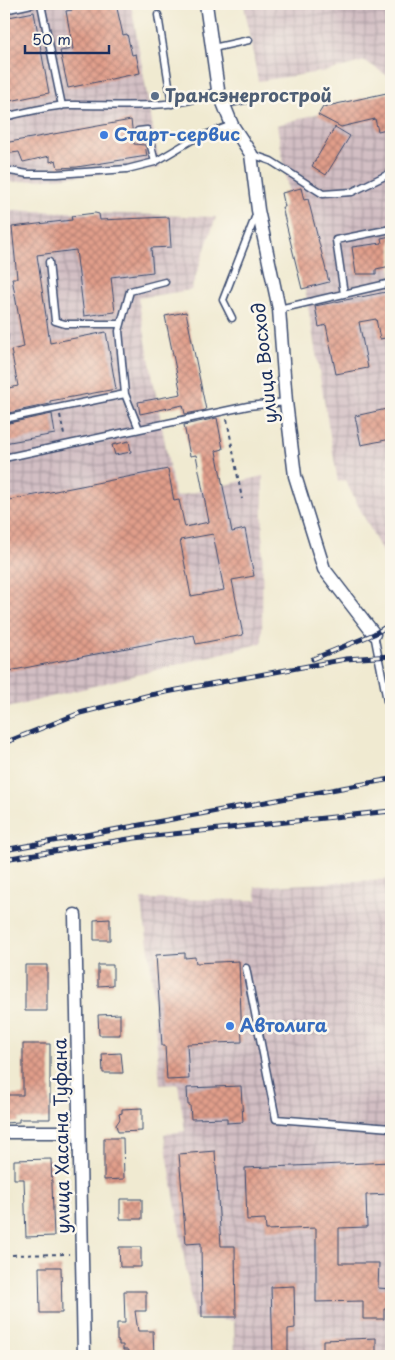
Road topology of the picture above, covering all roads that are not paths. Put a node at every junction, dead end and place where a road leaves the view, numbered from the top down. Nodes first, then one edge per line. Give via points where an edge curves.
1 (32, 4) edge
2 (42, 4) edge
3 (206, 4) edge
4 (4, 10) edge
5 (158, 15) dead end
6 (249, 40) dead end
7 (213, 48) junction
8 (218, 90) junction
9 (262, 97) dead end
10 (172, 104) junction
11 (224, 104) junction
12 (62, 106) junction
13 (4, 117) edge
14 (232, 125) junction
15 (138, 131) dead end
16 (251, 154) junction
17 (155, 162) junction
18 (4, 170) edge
19 (391, 173) edge
20 (258, 210) junction
21 (391, 229) edge
22 (49, 262) dead end
23 (165, 282) dead end
24 (391, 283) edge
25 (344, 294) junction
26 (279, 309) junction
27 (232, 318) dead end
28 (121, 324) junction
29 (4, 336) edge
30 (4, 340) edge
31 (125, 394) junction
32 (286, 402) junction
33 (4, 419) edge
34 (139, 429) junction
35 (4, 458) edge
36 (374, 634) joint
37 (391, 705) edge
38 (75, 915) dead end
39 (246, 968) dead end
40 (391, 1128) edge
41 (4, 1132) edge
42 (79, 1132) junction
43 (84, 1356) edge

1 - 4 lane
2 - 12 lane
3 - 7 street, улица Восход
5 - 10 lane
6 - 7 lane
7 - 8 street, улица Восход
8 - 10 lane
8 - 11 street, улица Восход
9 - 11 lane
10 - 12 lane
11 - 14 street, улица Восход
12 - 13 lane
14 - 16 street, улица Восход
14 - 17 lane via 192,140
15 - 17 lane via 147,130
16 - 19 lane via 271,161 323,194 352,192
16 - 20 street, улица Восход
17 - 18 lane via 127,169 57,174
20 - 26 street, улица Восход
20 - 27 lane via 223,300
21 - 25 lane via 336,240
22 - 28 lane via 55,321 65,324
23 - 28 lane via 130,291
24 - 25 lane
25 - 26 lane
26 - 32 street, улица Восход
28 - 31 lane
29 - 30 lane
31 - 33 lane
31 - 34 lane
32 - 34 lane via 248,406
32 - 36 street, улица Восход via 295,476 324,569
34 - 35 lane
36 - 37 lane, улица Восход via 387,701
38 - 42 street, улица Хасана Туфана
39 - 40 lane via 276,1119
41 - 42 street
42 - 43 street, улица Хасана Туфана

